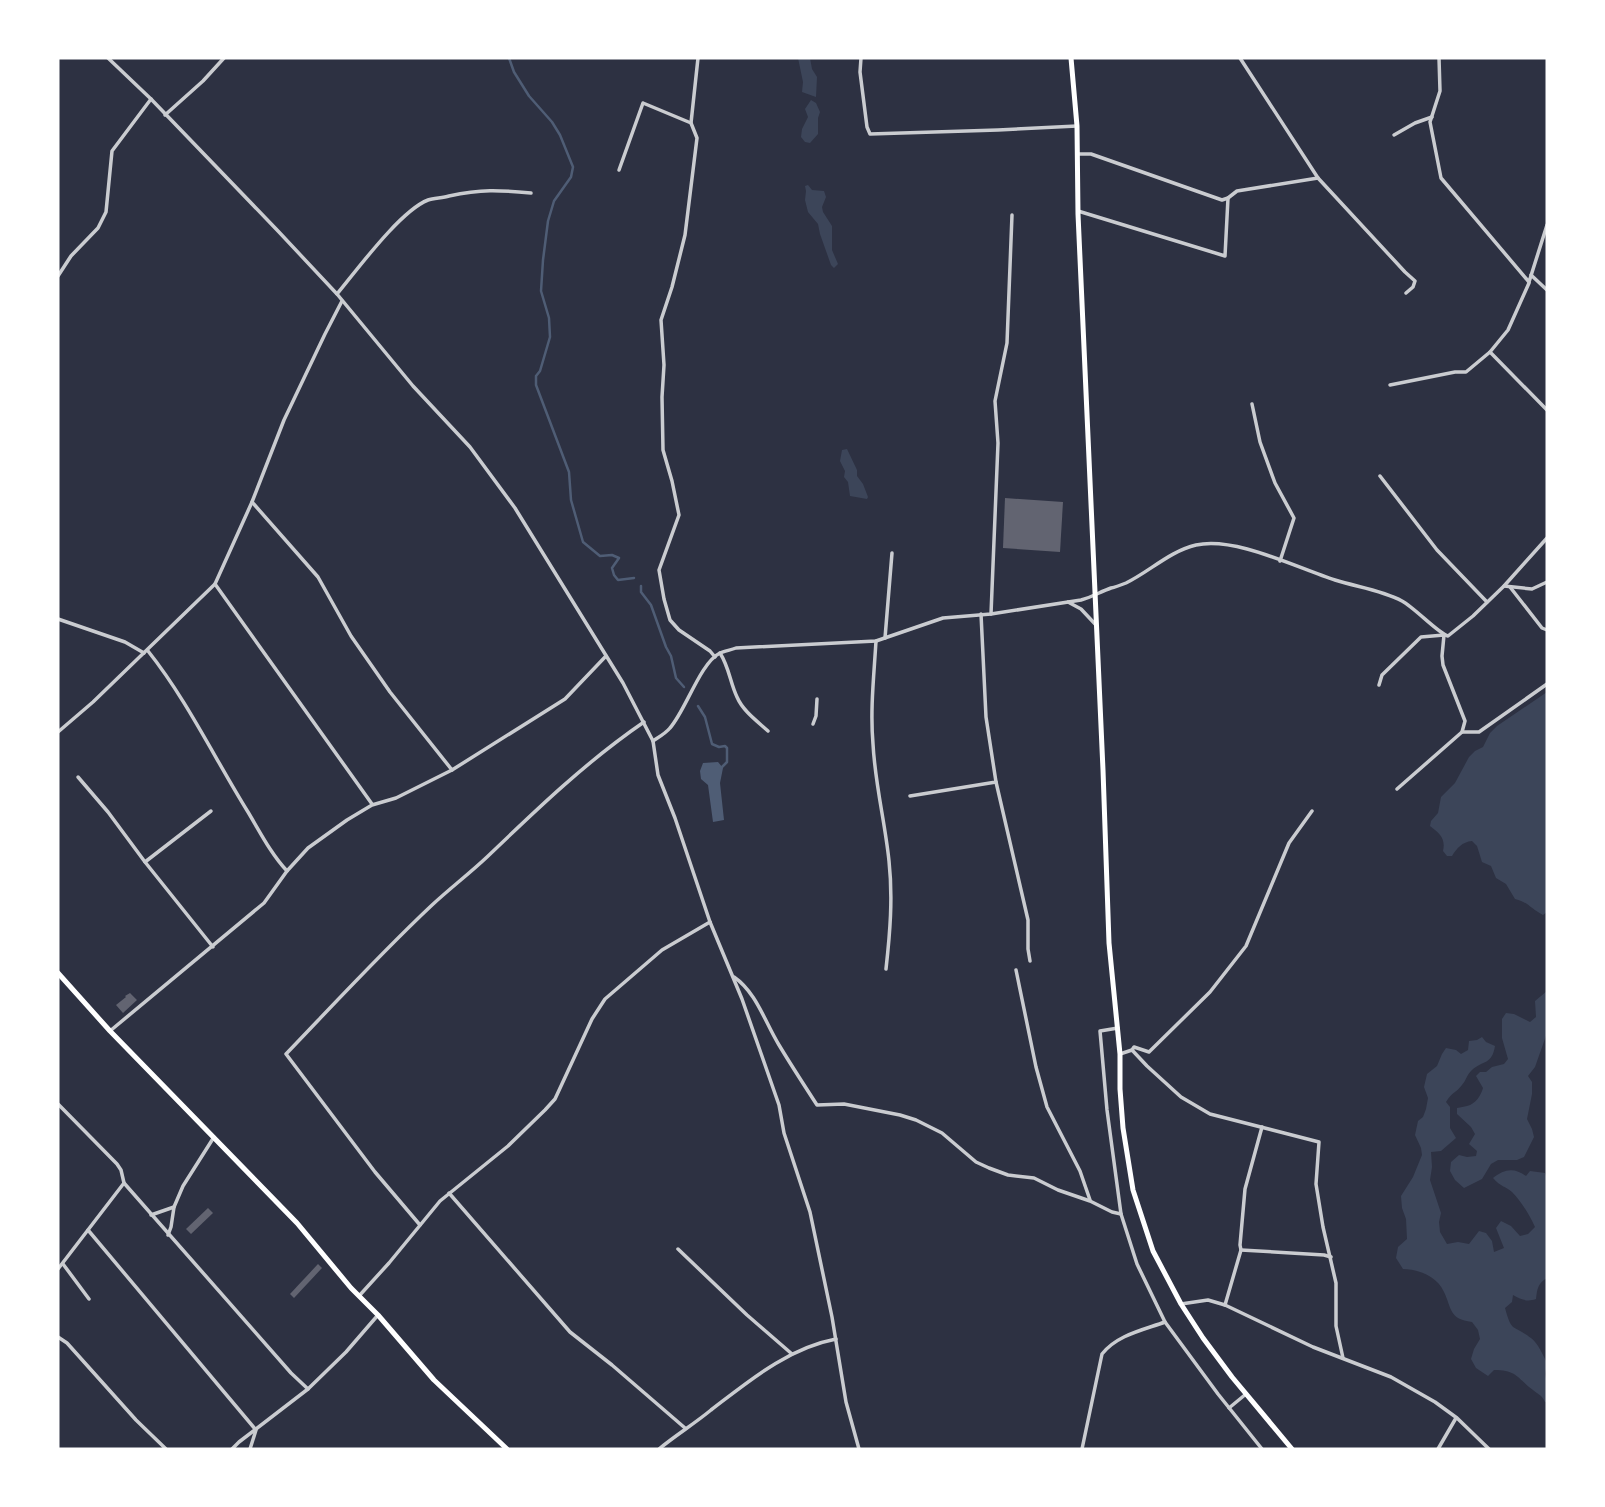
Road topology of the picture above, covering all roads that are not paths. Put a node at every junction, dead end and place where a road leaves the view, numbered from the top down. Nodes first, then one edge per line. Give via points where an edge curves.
1 (107, 58) edge
2 (224, 58) edge
3 (698, 58) edge
4 (862, 58) edge
5 (1071, 58) edge
6 (1240, 58) edge
7 (1439, 58) edge
8 (151, 99) junction
9 (165, 115) junction
10 (1432, 117) junction
11 (691, 123) junction
12 (1077, 126) junction
13 (1394, 135) dead end
14 (1077, 154) junction
15 (620, 170) dead end
16 (1318, 178) junction
17 (531, 193) dead end
18 (1228, 198) junction
19 (1078, 211) junction
20 (1012, 215) dead end
21 (1547, 225) edge
22 (1531, 275) junction
23 (58, 276) edge
24 (1530, 282) junction
25 (1547, 290) edge
26 (1406, 293) dead end
27 (337, 295) junction
28 (342, 301) junction
29 (1490, 352) junction
30 (1390, 385) dead end
31 (1252, 404) dead end
32 (1547, 410) edge
33 (1380, 476) dead end
34 (252, 502) junction
35 (1547, 538) edge
36 (892, 553) dead end
37 (1280, 561) junction
38 (1547, 582) edge
39 (215, 584) junction
40 (1504, 586) junction
41 (1510, 586) junction
42 (1094, 597) junction
43 (1068, 602) junction
44 (1486, 602) junction
45 (981, 614) junction
46 (991, 614) junction
47 (58, 619) edge
48 (1096, 625) junction
49 (1547, 630) edge
50 (1444, 635) junction
51 (886, 638) junction
52 (876, 641) junction
53 (146, 652) junction
54 (717, 655) junction
55 (606, 656) junction
56 (1547, 684) edge
57 (1378, 685) dead end
58 (817, 699) dead end
59 (644, 722) junction
60 (813, 724) dead end
61 (768, 731) dead end
62 (58, 732) edge
63 (1462, 732) junction
64 (653, 741) junction
65 (452, 770) junction
66 (78, 777) dead end
67 (996, 782) junction
68 (1397, 789) dead end
69 (910, 796) dead end
70 (372, 805) junction
71 (211, 811) dead end
72 (1312, 811) dead end
73 (145, 862) junction
74 (287, 871) junction
75 (710, 922) junction
76 (213, 947) junction
77 (1030, 961) dead end
78 (887, 969) dead end
79 (1016, 971) dead end
80 (58, 973) edge
81 (732, 976) junction
82 (1118, 1028) junction
83 (110, 1031) junction
84 (1132, 1050) junction
85 (1120, 1054) junction
86 (58, 1104) edge
87 (1262, 1127) junction
88 (214, 1137) junction
89 (124, 1183) junction
90 (449, 1193) junction
91 (1090, 1201) junction
92 (174, 1207) junction
93 (1121, 1214) junction
94 (151, 1215) junction
95 (420, 1225) junction
96 (88, 1230) junction
97 (168, 1235) junction
98 (678, 1249) dead end
99 (1241, 1250) junction
100 (1331, 1257) junction
101 (63, 1264) junction
102 (58, 1269) edge
103 (359, 1296) junction
104 (89, 1299) dead end
105 (1181, 1304) junction
106 (1226, 1305) junction
107 (377, 1315) junction
108 (1165, 1322) junction
109 (58, 1337) edge
110 (836, 1339) junction
111 (792, 1354) junction
112 (1343, 1358) junction
113 (307, 1389) junction
114 (1246, 1394) junction
115 (1229, 1408) junction
116 (1457, 1418) junction
117 (685, 1427) junction
118 (256, 1430) junction
119 (166, 1449) edge
120 (232, 1449) edge
121 (250, 1449) edge
122 (507, 1449) edge
123 (659, 1449) edge
124 (859, 1449) edge
125 (1082, 1449) edge
126 (1262, 1449) edge
127 (1292, 1449) edge
128 (1438, 1449) edge
129 (1489, 1449) edge

1 - 8 street
2 - 9 street
3 - 11 street
4 - 12 street via 870,134
5 - 12 main road
6 - 16 street
7 - 10 street via 1440,91
8 - 9 street
8 - 23 street via 112,151 106,212 98,228
9 - 27 street
10 - 13 street
10 - 24 street via 1441,178
11 - 15 street via 643,103
11 - 54 street via 696,138 685,235 661,320 663,450 679,515 659,570 670,620
12 - 14 main road
14 - 18 street via 1091,154 1222,200
14 - 19 main road
16 - 18 street via 1237,191
16 - 26 street via 1415,281
17 - 27 street via 497,189 428,201 397,224
18 - 19 street via 1225,256
19 - 42 main road
20 - 46 street via 1007,343 995,401 998,443
21 - 22 street
22 - 24 street
22 - 25 street
24 - 29 street via 1507,330
27 - 28 street
28 - 34 street via 284,420
28 - 55 street via 503,490
29 - 30 street via 1466,372
29 - 32 street
31 - 37 street via 1275,484 1294,518
33 - 44 street via 1437,550
34 - 39 street
34 - 65 street via 318,577 351,636
35 - 40 street
36 - 51 street
37 - 42 street via 1236,546 1195,545
37 - 50 street via 1392,596
38 - 41 street via 1532,589
39 - 53 street
39 - 70 street
40 - 41 street
40 - 44 street
41 - 49 street
42 - 43 street
42 - 48 main road
43 - 46 street
43 - 48 street
44 - 50 street via 1454,633
45 - 46 street
45 - 51 street via 943,618
45 - 67 street via 986,717
47 - 53 street
48 - 82 main road via 1109,943
50 - 57 street via 1421,637 1382,675
50 - 63 street via 1443,665 1465,722
51 - 52 street
52 - 54 street via 736,648
52 - 78 street via 872,742 889,865
53 - 62 street
53 - 74 street via 175,689
54 - 61 street via 725,660 743,707
54 - 64 street via 676,720
55 - 59 street
55 - 65 street via 565,699
56 - 63 street via 1479,733
58 - 60 street
59 - 64 street
59 - 95 street via 568,781 432,905 286,1054
63 - 68 street
64 - 75 street via 658,775
65 - 70 street
66 - 73 street
67 - 69 street
67 - 77 street via 1028,920
70 - 74 street via 308,848
71 - 73 street
72 - 84 street via 1289,843 1246,946 1229,970 1149,1052
73 - 76 street
74 - 76 street via 264,903
75 - 81 street
75 - 90 street via 663,950 605,999 555,1099 508,1146
76 - 83 street
79 - 91 street via 1047,1107
80 - 83 main road
81 - 91 street via 750,992 817,1105 844,1104 916,1120 942,1133 976,1162 1008,1175 1034,1178
81 - 110 street via 779,1105 810,1212
82 - 85 main road
82 - 93 street via 1100,1031
83 - 88 main road
84 - 85 street
84 - 87 street via 1181,1097 1210,1114
85 - 105 main road via 1123,1128 1133,1190 1153,1251
86 - 89 street via 117,1164
87 - 99 street via 1245,1189
87 - 100 street via 1319,1142 1316,1184
88 - 92 street
88 - 103 main road
89 - 94 street
89 - 96 street
90 - 95 street
90 - 117 street via 570,1332
91 - 93 street
92 - 94 street
92 - 97 street
93 - 108 street via 1137,1264
94 - 97 street
95 - 103 street
96 - 101 street
96 - 118 street
97 - 113 street
98 - 111 street
99 - 100 street
99 - 106 street
100 - 112 street
101 - 102 street
101 - 104 street
103 - 107 main road
105 - 106 street via 1208,1300
105 - 114 main road
106 - 112 street
107 - 113 street
107 - 122 main road via 434,1380
108 - 115 street
108 - 125 street via 1122,1337 1102,1354
109 - 119 street
110 - 111 street
110 - 124 street
111 - 117 street
112 - 116 street via 1391,1377
113 - 118 street
114 - 115 street
114 - 127 main road
115 - 126 street
116 - 128 street
116 - 129 street
117 - 123 street
118 - 120 street
118 - 121 street

